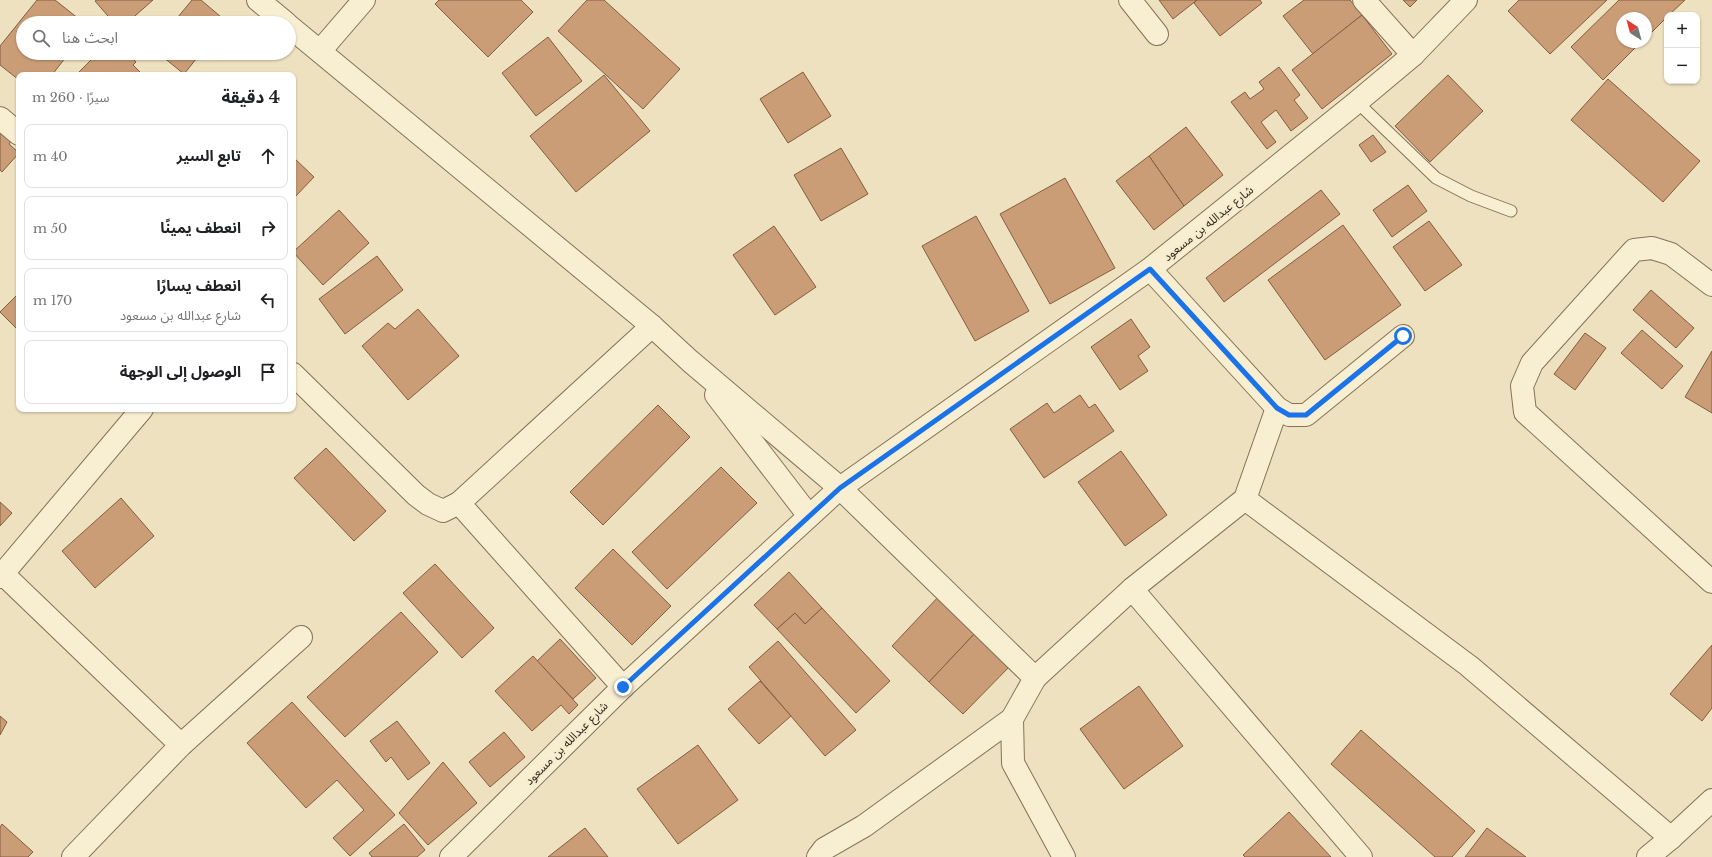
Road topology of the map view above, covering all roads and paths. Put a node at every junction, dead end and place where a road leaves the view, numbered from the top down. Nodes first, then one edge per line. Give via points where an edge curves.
1 (258, 0) edge
2 (364, 0) edge
3 (1130, 0) edge
4 (1364, 0) edge
5 (1466, 0) edge
6 (277, 16) edge
7 (296, 32) edge
8 (1157, 34) dead end
9 (320, 51) junction
10 (1413, 55) junction
11 (1357, 102) junction
12 (0, 118) edge
13 (16, 131) edge
14 (1511, 211) dead end
15 (1150, 269) junction
16 (1712, 285) edge
17 (652, 326) junction
18 (1403, 336) dead end
19 (690, 361) junction
20 (296, 377) edge
21 (1277, 408) junction
22 (139, 412) edge
23 (840, 488) junction
24 (1245, 499) junction
25 (459, 503) junction
26 (809, 516) junction
27 (1, 575) edge
28 (1712, 582) edge
29 (1132, 589) junction
30 (301, 637) dead end
31 (1035, 678) junction
32 (623, 687) junction
33 (1012, 719) junction
34 (181, 745) junction
35 (1712, 800) edge
36 (1671, 838) junction
37 (73, 857) edge
38 (451, 857) edge
39 (818, 857) edge
40 (1064, 857) edge
41 (1361, 857) edge
42 (1648, 857) edge

1 - 6 street
2 - 9 street
3 - 8 street
4 - 10 street
5 - 10 street, شارع عبدالله بن مسعود
7 - 9 street
9 - 17 street
10 - 11 street, شارع عبدالله بن مسعود
11 - 14 lane via 1436,178 1471,196
11 - 15 street, شارع عبدالله بن مسعود
12 - 13 street
15 - 21 street
15 - 23 street, شارع عبدالله بن مسعود
16 - 28 street via 1671,254 1652,248 1634,250 1532,364 1522,386 1525,412
17 - 19 street
17 - 25 street
18 - 21 street via 1306,415 1289,415
19 - 23 street
19 - 26 street
20 - 25 street via 416,495 444,511
21 - 24 street
22 - 27 street
23 - 26 street, شارع عبدالله بن مسعود
23 - 31 street
24 - 29 street
24 - 36 street via 1469,666
25 - 32 street
26 - 32 street, شارع عبدالله بن مسعود
27 - 34 street
29 - 31 street
29 - 41 street
30 - 34 street
31 - 33 street
32 - 38 street, شارع عبدالله بن مسعود
33 - 39 street via 864,826 824,849
33 - 40 street via 1013,763
34 - 37 street
35 - 36 street
36 - 42 street

